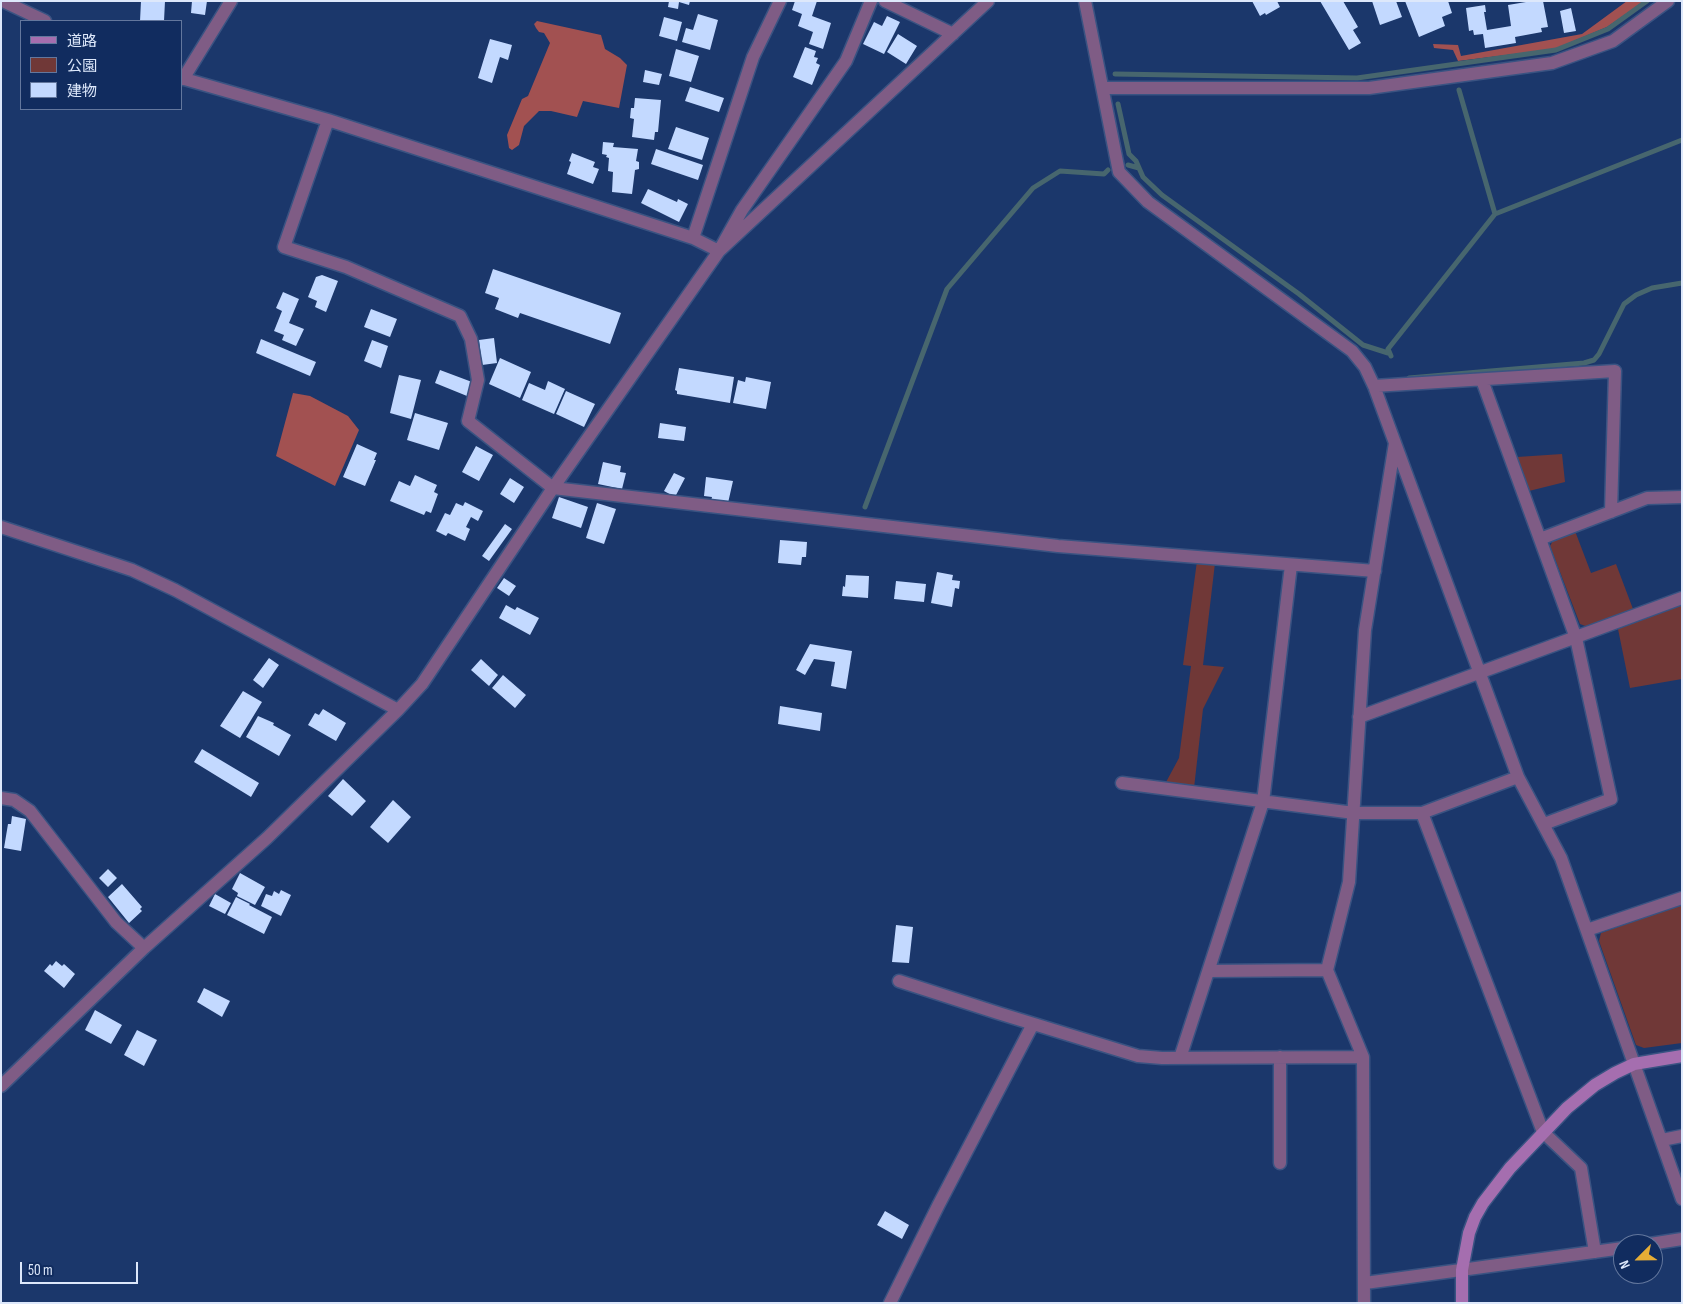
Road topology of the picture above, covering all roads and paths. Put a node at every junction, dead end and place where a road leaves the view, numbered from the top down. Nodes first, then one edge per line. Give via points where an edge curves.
1 (3, 1) edge
2 (231, 1) edge
3 (780, 1) edge
4 (871, 1) edge
5 (885, 1) edge
6 (988, 1) edge
7 (1085, 1) edge
8 (1668, 1) edge
9 (42, 20) edge
10 (953, 34) junction
11 (182, 78) edge
12 (1103, 88) junction
13 (328, 120) junction
14 (693, 238) junction
15 (719, 251) junction
16 (1482, 380) junction
17 (1374, 386) junction
18 (1395, 442) junction
19 (553, 488) junction
20 (1682, 497) edge
21 (1611, 512) junction
22 (1, 527) edge
23 (1540, 539) junction
24 (1291, 565) junction
25 (1375, 571) junction
26 (1682, 598) edge
27 (1576, 638) junction
28 (1480, 673) junction
29 (398, 710) junction
30 (1359, 717) junction
31 (1518, 777) junction
32 (1122, 784) dead end
33 (1, 798) edge
34 (1263, 802) junction
35 (1354, 813) junction
36 (1422, 814) junction
37 (1544, 824) junction
38 (1682, 898) edge
39 (1587, 930) junction
40 (144, 948) junction
41 (1209, 970) junction
42 (1327, 970) junction
43 (899, 981) dead end
44 (1033, 1024) junction
45 (1682, 1056) edge
46 (1363, 1057) junction
47 (1180, 1058) junction
48 (1280, 1058) junction
49 (1634, 1064) junction
50 (1, 1086) edge
51 (1543, 1132) junction
52 (1682, 1136) edge
53 (1662, 1140) junction
54 (1280, 1163) dead end
55 (1682, 1199) edge
56 (1682, 1239) edge
57 (1663, 1242) edge
58 (1613, 1249) edge
59 (1595, 1252) junction
60 (1462, 1270) junction
61 (1365, 1283) junction
62 (890, 1303) edge
63 (1364, 1303) edge
64 (1462, 1303) edge

1 - 9 street
2 - 11 street
3 - 14 street via 753,57
4 - 15 street via 846,61 742,210
5 - 10 street
6 - 10 street
7 - 12 street
8 - 12 street via 1613,41 1552,63 1369,88
10 - 15 street
11 - 13 street
12 - 17 street via 1119,172 1148,202 1352,352 1365,367
13 - 14 street
13 - 19 street via 284,247 346,267 460,316 470,339 478,380 468,421
14 - 15 street
15 - 19 street
16 - 17 street
16 - 21 street via 1615,371
16 - 23 street
17 - 18 street
18 - 25 street
18 - 28 street
19 - 24 street via 1058,546
19 - 29 street via 422,684
20 - 21 street via 1647,498
21 - 23 street
22 - 29 street via 132,570
23 - 27 street
24 - 25 street
24 - 34 street
25 - 30 street via 1364,630
26 - 27 street
27 - 28 street
27 - 37 street via 1611,799
28 - 30 street
28 - 31 street
29 - 40 street via 267,838
30 - 35 street
31 - 36 street
31 - 37 street
32 - 34 street
33 - 40 street via 14,800 30,811 116,922
34 - 35 street
34 - 41 street
35 - 36 street
35 - 42 street via 1349,882
36 - 51 street
37 - 39 street via 1561,858
38 - 39 street
39 - 49 street
40 - 50 street
41 - 42 street
41 - 47 street
42 - 46 street
43 - 44 street
44 - 47 street via 1138,1056
44 - 62 street
45 - 49 street
46 - 48 street
46 - 61 street
47 - 48 street
48 - 54 street
49 - 51 street via 1595,1085
49 - 53 street
51 - 59 street via 1581,1168
51 - 60 street via 1483,1203 1469,1232
52 - 53 street
53 - 55 street
56 - 57 street
58 - 59 street
59 - 60 street
60 - 61 street
60 - 64 street
61 - 63 street

